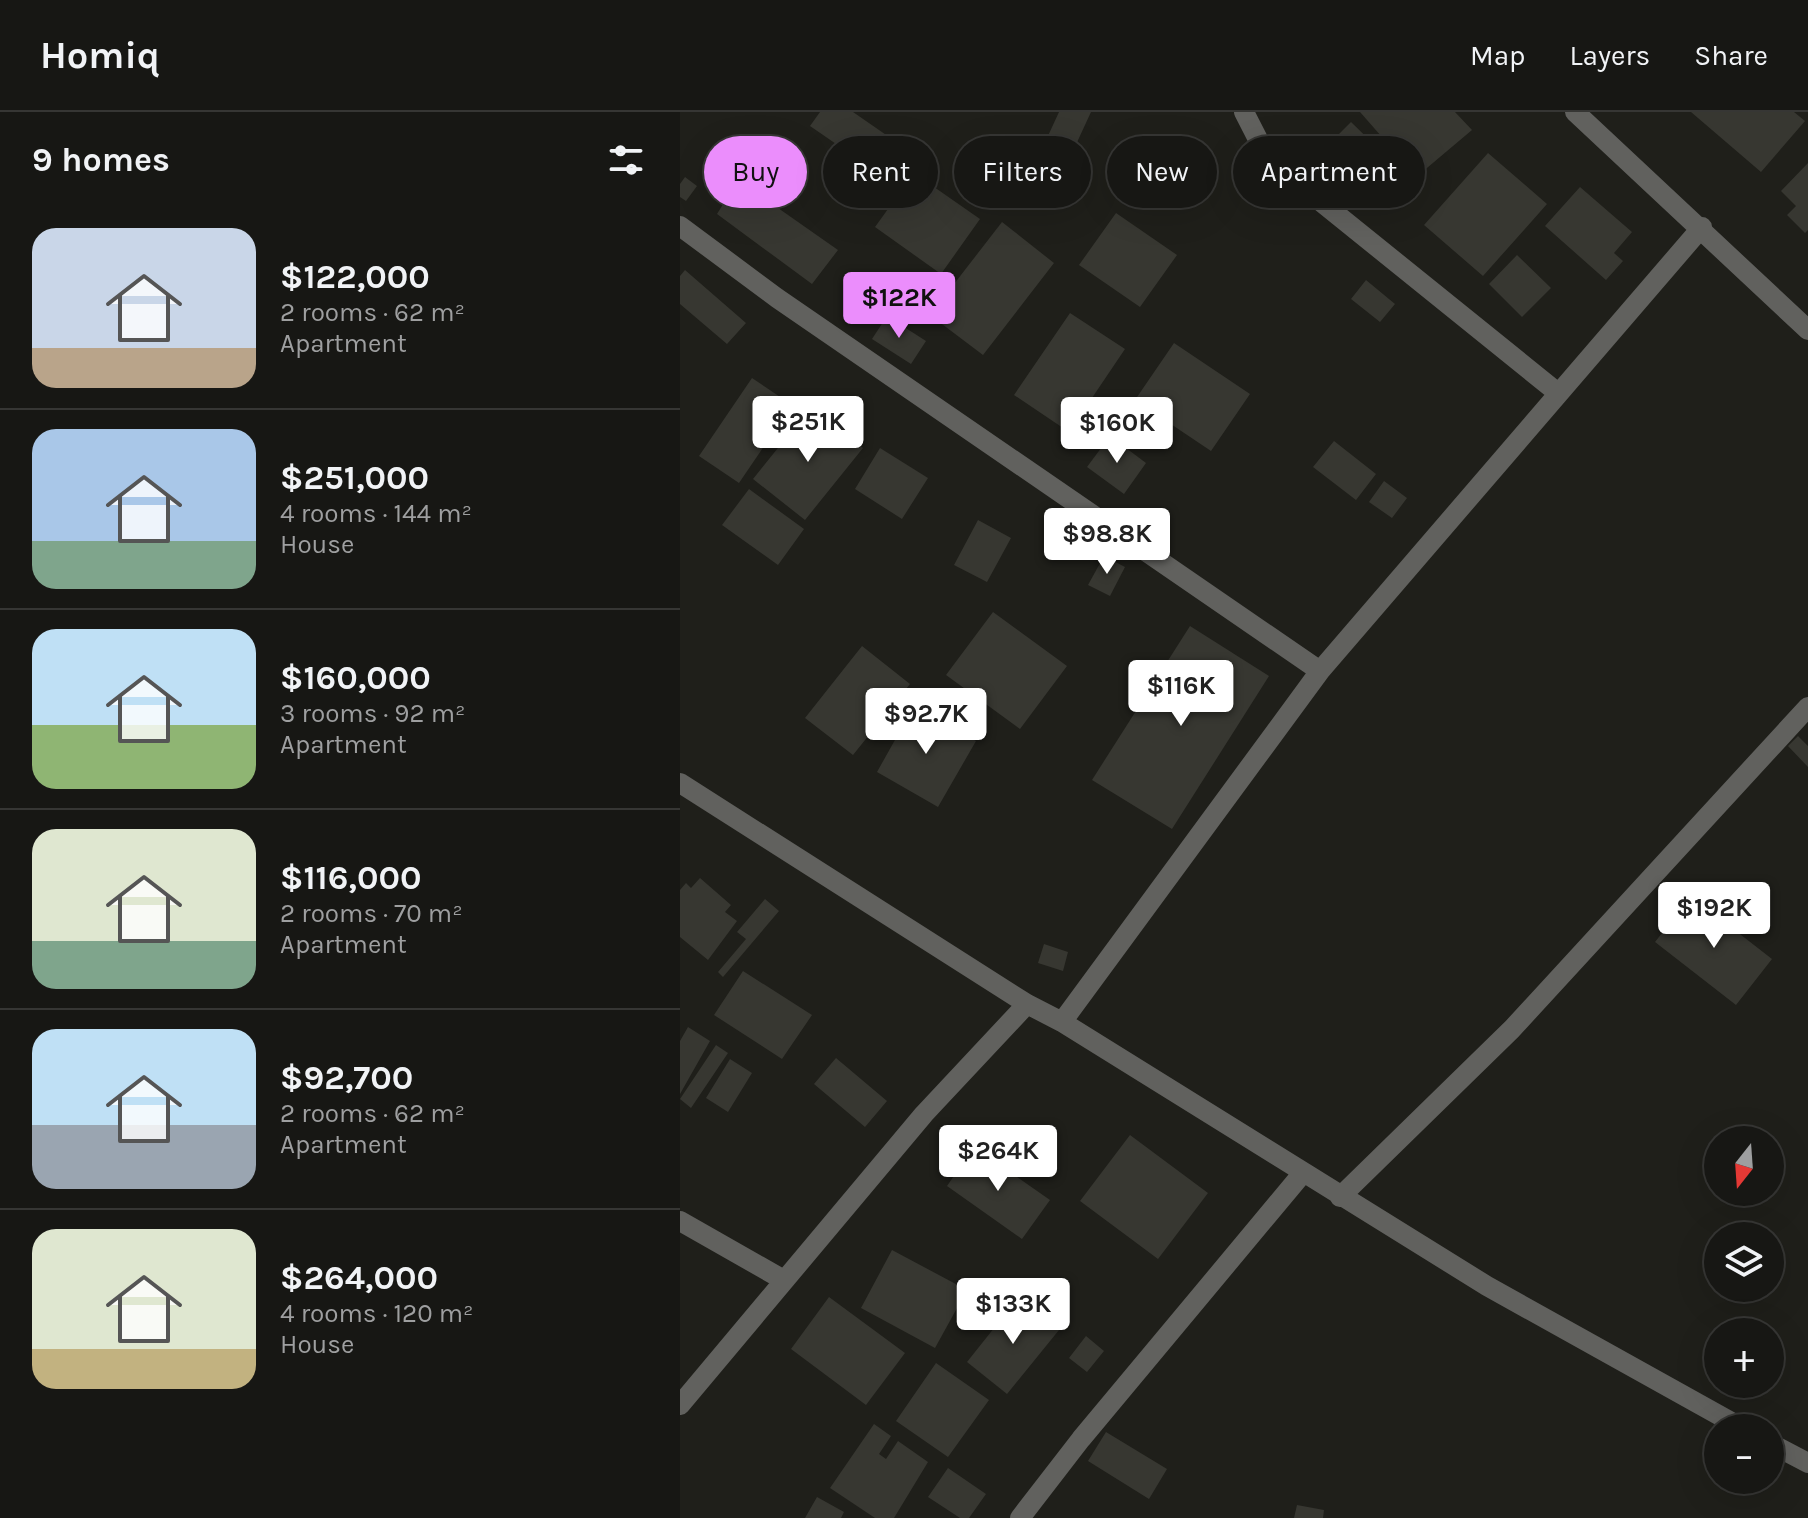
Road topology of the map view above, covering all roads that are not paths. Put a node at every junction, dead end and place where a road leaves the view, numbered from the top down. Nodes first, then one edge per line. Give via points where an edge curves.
1 (1244, 112) edge
2 (1579, 113) edge
3 (680, 226) edge
4 (1702, 227) junction
5 (1808, 330) edge
6 (1558, 393) junction
7 (1320, 671) junction
8 (1808, 707) edge
9 (680, 783) edge
10 (1027, 1004) junction
11 (1062, 1022) junction
12 (1302, 1174) junction
13 (1340, 1197) junction
14 (680, 1221) edge
15 (782, 1279) junction
16 (680, 1405) edge
17 (1717, 1414) edge
18 (1784, 1450) edge
19 (1808, 1463) edge
20 (1020, 1518) edge

1 - 6 street via 1268,159
2 - 4 street
3 - 7 street
4 - 5 street
4 - 6 street
6 - 7 street
7 - 11 street
8 - 13 street via 1512,1029
9 - 10 street
10 - 11 street
10 - 15 street
11 - 12 street
12 - 13 street
12 - 20 street
13 - 17 street
14 - 15 street
15 - 16 street
18 - 19 street

